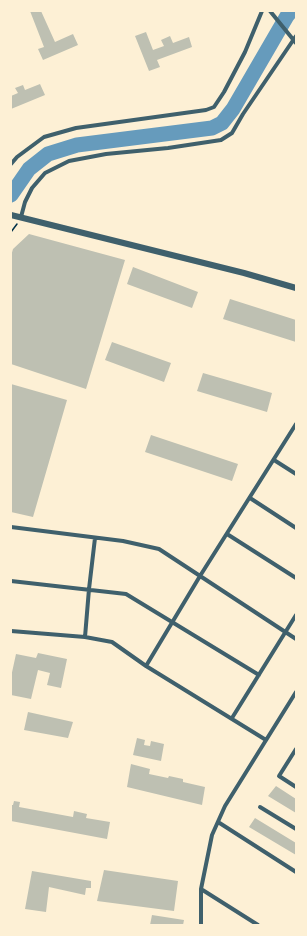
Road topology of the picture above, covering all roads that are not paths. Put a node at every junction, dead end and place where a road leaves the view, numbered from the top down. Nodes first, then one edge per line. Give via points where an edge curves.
1 (262, 11) edge
2 (270, 11) edge
3 (294, 39) edge
4 (11, 164) edge
5 (11, 214) edge
6 (21, 217) junction
7 (296, 288) edge
8 (295, 427) edge
9 (274, 460) junction
10 (296, 474) edge
11 (250, 498) junction
12 (11, 527) edge
13 (296, 528) edge
14 (227, 534) junction
15 (95, 538) junction
16 (200, 576) junction
17 (296, 578) edge
18 (11, 581) edge
19 (89, 589) junction
20 (296, 615) edge
21 (172, 623) junction
22 (11, 631) edge
23 (286, 632) junction
24 (85, 637) junction
25 (296, 639) edge
26 (146, 666) junction
27 (259, 675) junction
28 (296, 692) edge
29 (232, 718) junction
30 (266, 740) junction
31 (296, 749) edge
32 (296, 787) edge
33 (260, 808) dead end
34 (218, 822) junction
35 (296, 829) edge
36 (296, 872) edge
37 (201, 888) junction
38 (200, 925) edge
39 (258, 925) edge

1 - 4 street via 245,52 214,108 76,128 44,137
2 - 3 street
3 - 6 street via 232,133 220,140 69,161 45,173 32,188
5 - 6 street
6 - 7 street
8 - 9 street
9 - 10 street
9 - 11 street
11 - 13 street
11 - 14 street
12 - 15 street
14 - 16 street
14 - 17 street
15 - 16 street via 159,549
15 - 19 street
16 - 21 street
16 - 23 street
18 - 19 street
19 - 21 street via 126,594
19 - 24 street
20 - 23 street
21 - 26 street
21 - 27 street
22 - 24 street
23 - 25 street
23 - 27 street
24 - 26 street via 112,642
26 - 29 street
27 - 29 street
28 - 30 street
29 - 30 street
30 - 34 street via 225,806
31 - 32 street via 279,776
33 - 35 street
34 - 36 street
34 - 37 street via 212,835
37 - 38 street
37 - 39 street

